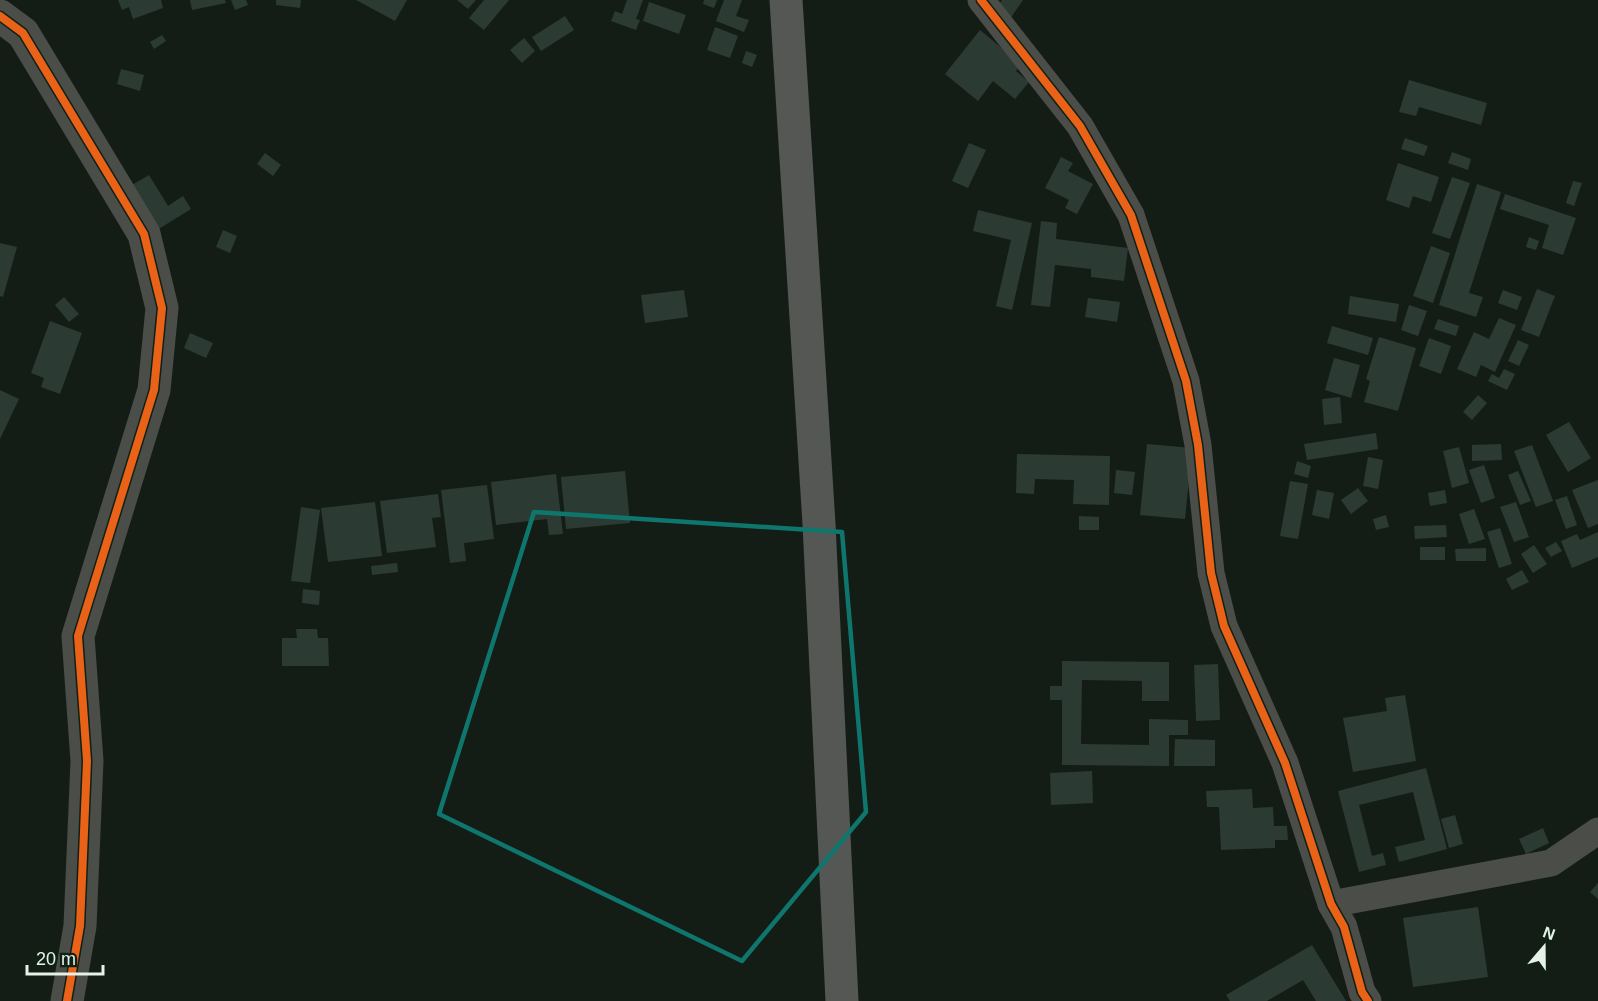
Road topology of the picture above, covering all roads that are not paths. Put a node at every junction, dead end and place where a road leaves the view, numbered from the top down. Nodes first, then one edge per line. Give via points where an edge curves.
1 (786, 0) edge
2 (981, 0) edge
3 (0, 16) edge
4 (1598, 831) edge
5 (1330, 904) junction
6 (841, 996) edge
7 (67, 1001) edge
8 (1368, 1001) edge

1 - 6 main road via 819,524
2 - 5 street via 1080,126 1131,215 1186,381 1198,445 1211,573 1224,626 1285,763
3 - 7 street via 23,33 144,234 162,308 154,390 78,636 87,761 80,926
4 - 5 street via 1551,863
5 - 8 street via 1344,927

